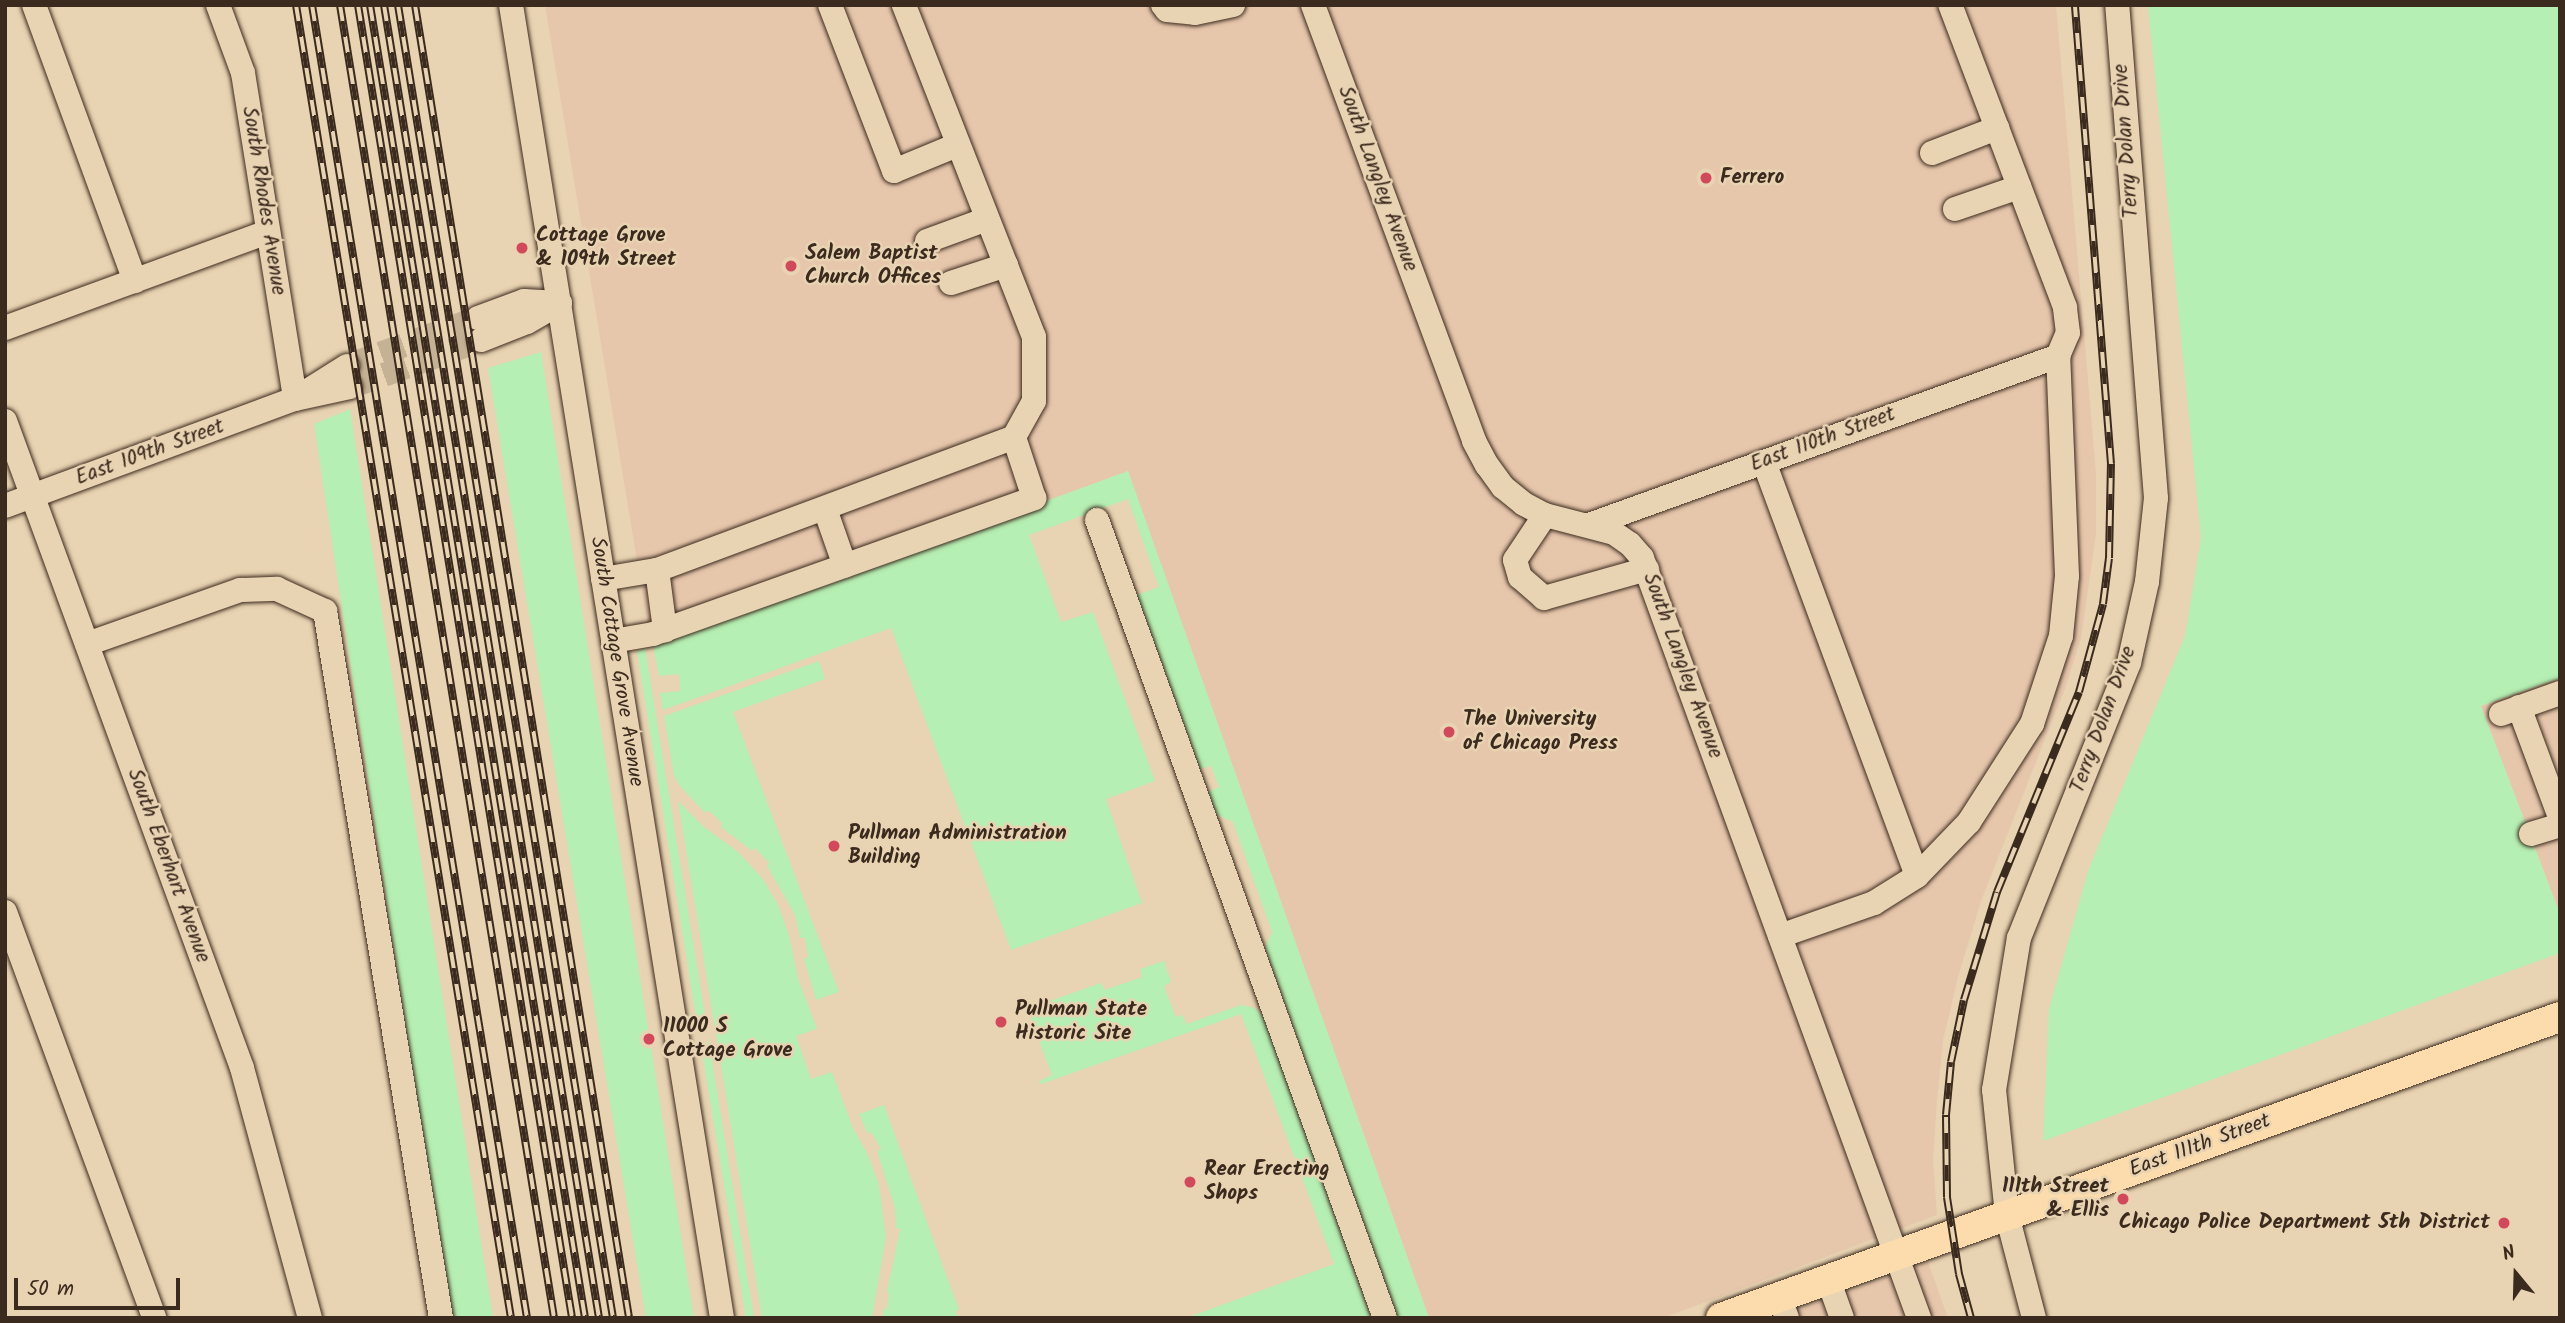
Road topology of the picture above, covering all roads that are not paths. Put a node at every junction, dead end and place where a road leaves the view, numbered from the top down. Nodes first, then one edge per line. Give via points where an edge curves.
1 (34, 5) edge
2 (218, 5) edge
3 (511, 5) edge
4 (830, 5) edge
5 (904, 5) edge
6 (1163, 5) edge
7 (1233, 5) edge
8 (1313, 5) edge
9 (1950, 5) edge
10 (2117, 5) edge
11 (1997, 128) junction
12 (957, 145) junction
13 (1932, 153) dead end
14 (2020, 187) junction
15 (1955, 208) dead end
16 (987, 219) junction
17 (268, 232) junction
18 (926, 241) dead end
19 (1006, 265) junction
20 (135, 281) junction
21 (951, 283) dead end
22 (560, 303) junction
23 (5, 328) edge
24 (480, 329) tunnel mouth
25 (2058, 356) junction
26 (348, 376) tunnel mouth
27 (295, 399) junction
28 (5, 421) edge
29 (1014, 437) junction
30 (1764, 462) junction
31 (33, 496) junction
32 (5, 506) edge
33 (825, 509) junction
34 (1545, 515) junction
35 (1097, 520) dead end
36 (1589, 525) junction
37 (845, 566) junction
38 (1647, 569) junction
39 (657, 570) junction
40 (603, 579) junction
41 (665, 630) junction
42 (613, 641) junction
43 (87, 644) junction
44 (2560, 693) edge
45 (2560, 817) edge
46 (2560, 825) edge
47 (2531, 834) dead end
48 (1917, 876) junction
49 (5, 912) edge
50 (1780, 936) junction
51 (2560, 1017) edge
52 (2007, 1216) junction
53 (1894, 1256) junction
54 (1828, 1279) junction
55 (1783, 1307) edge
56 (154, 1318) edge
57 (310, 1318) edge
58 (442, 1318) edge
59 (722, 1318) edge
60 (1385, 1318) edge
61 (1721, 1318) edge
62 (1842, 1318) edge
63 (1919, 1318) edge
64 (2034, 1318) edge

1 - 20 street
2 - 17 street, South Rhodes Avenue via 243,73
3 - 22 street, South Cottage Grove Avenue
4 - 12 street via 894,171
5 - 12 street
6 - 7 street via 1167,10 1195,13
8 - 34 street, South Langley Avenue via 1474,441 1503,487
9 - 11 street
10 - 52 street, Terry Dolan Drive via 2156,498 2147,582 2129,663 2019,938 1994,1090
11 - 13 street
11 - 14 street
12 - 16 street
14 - 15 street
14 - 25 street via 2065,307 2068,333
16 - 18 street
16 - 19 street
17 - 20 street
17 - 27 street, South Rhodes Avenue
19 - 21 street
19 - 29 street via 1034,337 1034,401
20 - 23 street
22 - 24 street via 527,323
22 - 40 street, South Cottage Grove Avenue
25 - 30 street, East 110th Street
25 - 48 street via 2067,576 2061,636 2032,724 1969,821
26 - 27 street, East 109th Street
27 - 31 street, East 109th Street
28 - 31 street, South Eberhart Avenue
29 - 33 street
29 - 37 street via 1034,498
30 - 36 street, East 110th Street
30 - 48 street
31 - 32 street, East 109th Street
31 - 43 street, South Eberhart Avenue
33 - 37 street
33 - 39 street
34 - 36 street, South Langley Avenue
34 - 38 street via 1515,560 1520,578 1544,598
35 - 60 street
36 - 38 street, South Langley Avenue via 1630,544
37 - 41 street
38 - 50 street, South Langley Avenue
39 - 40 street
39 - 41 street
40 - 42 street, South Cottage Grove Avenue
41 - 42 street
42 - 59 street, South Cottage Grove Avenue
43 - 57 street, South Eberhart Avenue via 242,1068
43 - 58 street via 240,590 277,589 324,611
44 - 45 street via 2510,711
46 - 47 street
48 - 50 street via 1874,903
49 - 56 street
50 - 53 street, South Langley Avenue
51 - 52 main road, East 111th Street
52 - 53 main road, East 111th Street
52 - 64 street, Terry Dolan Drive
53 - 54 main road, East 111th Street
53 - 63 street, South Langley Avenue
54 - 55 main road, East 111th Street
54 - 62 street
55 - 61 main road, East 111th Street

